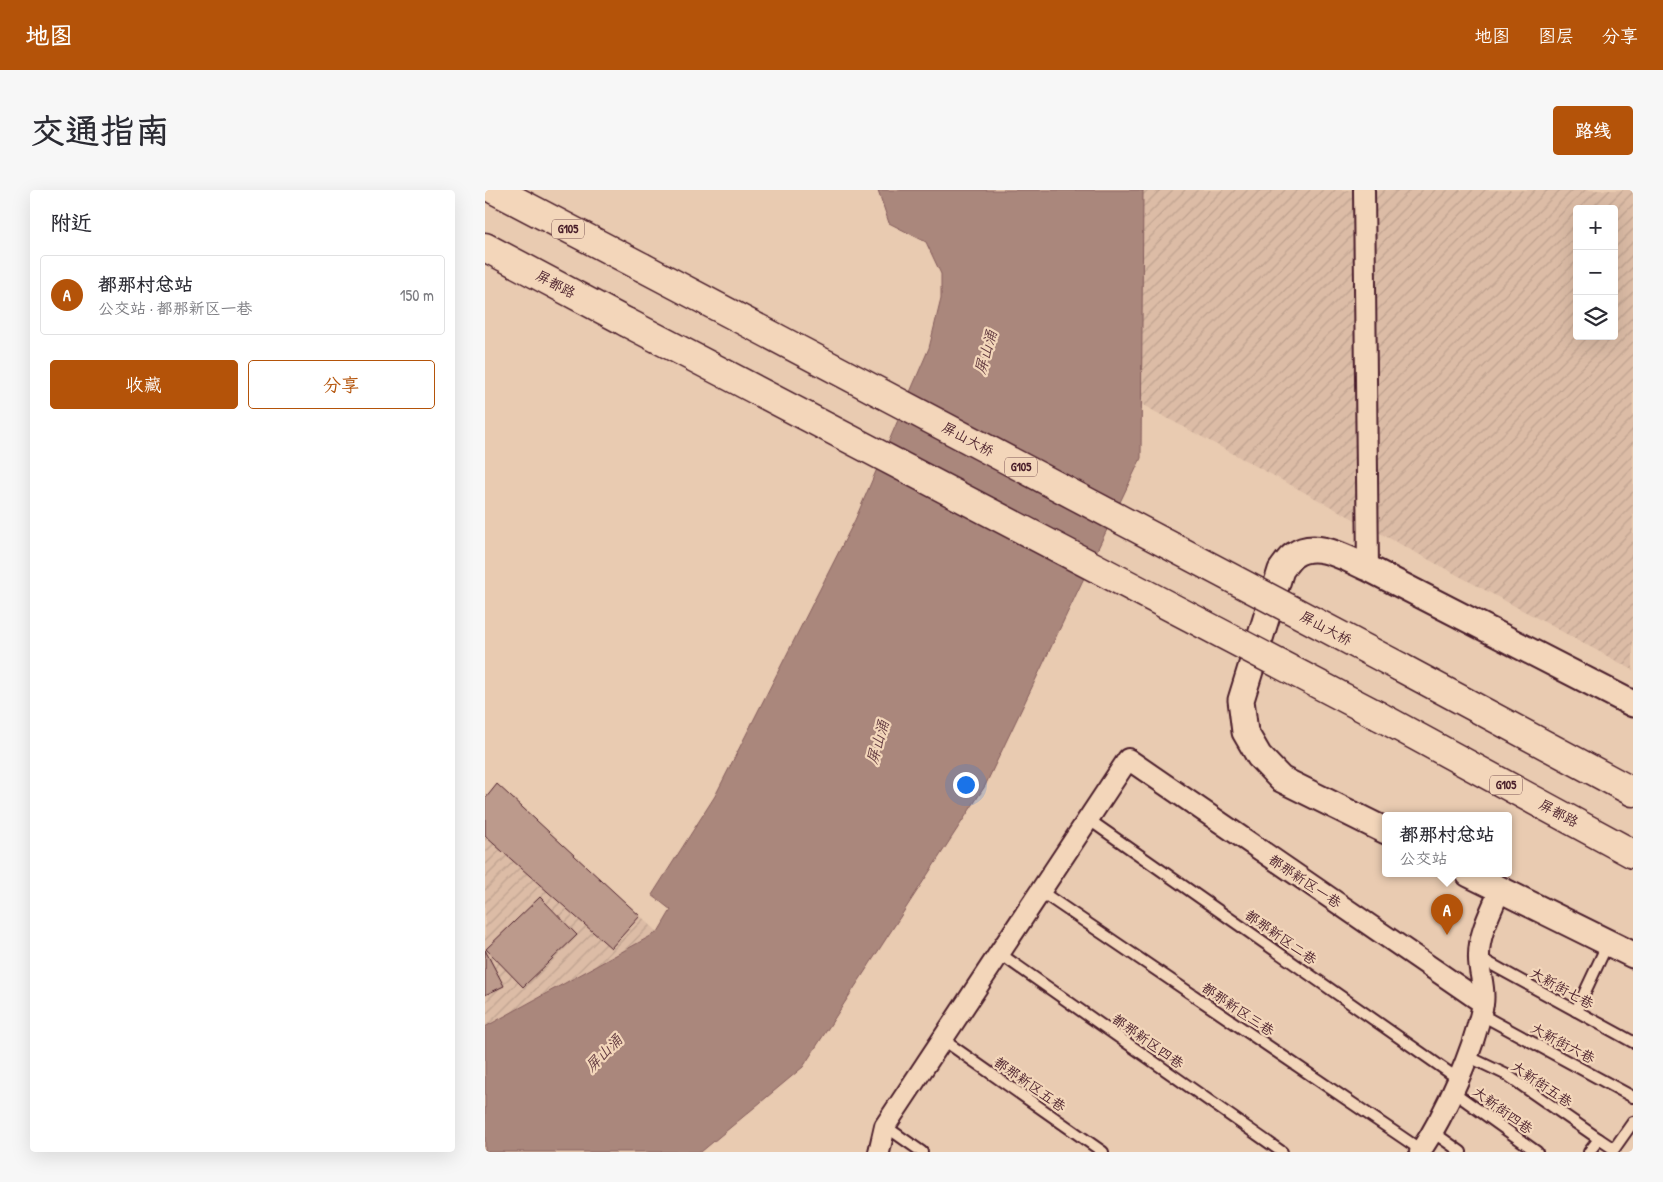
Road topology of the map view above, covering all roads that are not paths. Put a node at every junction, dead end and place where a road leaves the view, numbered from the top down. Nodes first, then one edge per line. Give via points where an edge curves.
1 (495, 190) edge
2 (1364, 190) edge
3 (485, 247) edge
4 (1368, 568) junction
5 (1633, 704) edge
6 (1633, 792) edge
7 (1088, 819) junction
8 (1382, 830) edge
9 (1633, 854) edge
10 (1475, 877) edge
11 (1500, 889) junction
12 (1040, 891) junction
13 (1608, 942) junction
14 (999, 953) junction
15 (1633, 955) edge
16 (1478, 957) junction
17 (1482, 1009) junction
18 (1576, 1011) junction
19 (943, 1039) junction
20 (1633, 1042) edge
21 (1467, 1056) junction
22 (1455, 1084) junction
23 (1633, 1097) edge
24 (1633, 1122) edge
25 (885, 1126) junction
26 (1433, 1132) junction
27 (1629, 1136) edge
28 (1599, 1139) junction
29 (1420, 1151) edge
30 (879, 1152) edge
31 (922, 1152) edge
32 (1103, 1152) edge
33 (1282, 1152) edge
34 (1461, 1152) edge
35 (1537, 1152) edge
36 (1589, 1152) edge

1 - 6 highway, 屏山大桥 / G105, bridge
2 - 4 street
3 - 9 highway, 屏都路 / G105, bridge via 1379,716
4 - 5 street
4 - 8 street via 1333,552 1311,549 1294,555 1281,570 1241,700 1245,732 1259,756 1281,778
7 - 12 street
7 - 17 street, 都那新区一巷 via 1128,759
7 - 22 lane, 都那新区二巷
10 - 11 street
11 - 13 street
11 - 16 street via 1479,942
12 - 14 street
12 - 29 lane, 都那新区三巷
13 - 15 street
13 - 18 lane
14 - 19 street
14 - 33 lane, 都那新区四巷
16 - 17 street via 1484,987
16 - 18 lane, 大新街七巷
17 - 21 street
17 - 23 lane, 大新街六巷
18 - 20 lane, 大新街七巷
19 - 25 street
19 - 32 lane, 都那新区五巷
21 - 22 street
21 - 28 lane, 大新街五巷 via 1507,1075
22 - 26 street
22 - 35 lane, 大新街四巷
24 - 27 lane
25 - 30 street
25 - 31 lane
26 - 29 street
26 - 34 lane
27 - 28 lane via 1614,1149
28 - 36 lane

